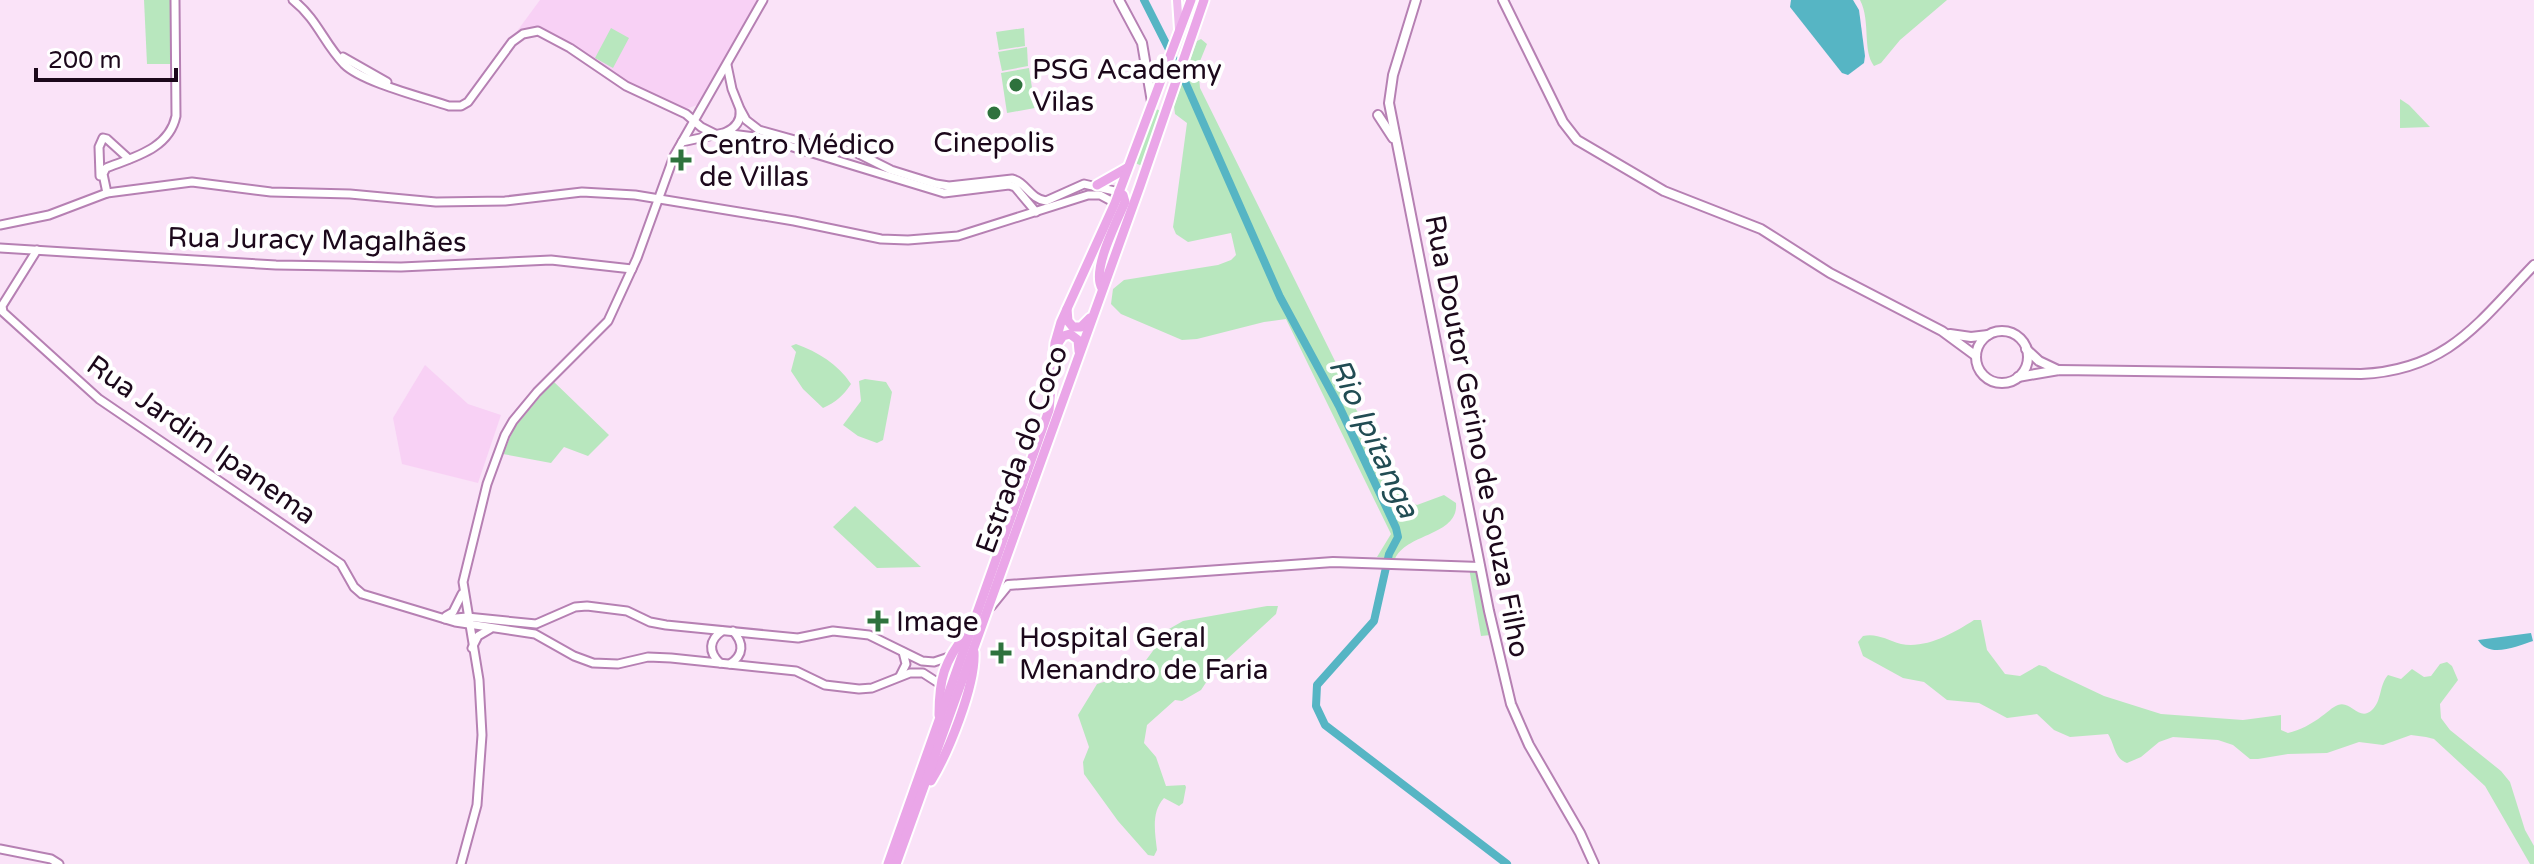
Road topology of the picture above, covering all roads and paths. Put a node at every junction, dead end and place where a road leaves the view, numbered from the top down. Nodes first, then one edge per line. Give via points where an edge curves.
1 (175, 0) edge
2 (293, 0) edge
3 (763, 0) edge
4 (1119, 0) edge
5 (1177, 0) edge
6 (1191, 0) edge
7 (1204, 0) edge
8 (1416, 0) edge
9 (1503, 0) edge
10 (1179, 29) junction
11 (727, 65) junction
12 (716, 84) junction
13 (732, 89) junction
14 (1152, 102) junction
15 (740, 109) junction
16 (699, 112) junction
17 (686, 114) junction
18 (1378, 115) dead end
19 (698, 125) junction
20 (719, 133) junction
21 (682, 142) junction
22 (1396, 142) junction
23 (845, 149) junction
24 (865, 156) junction
25 (129, 159) junction
26 (841, 161) junction
27 (1127, 168) junction
28 (860, 169) junction
29 (1092, 185) junction
30 (104, 194) junction
31 (1088, 195) junction
32 (1022, 197) junction
33 (1117, 197) junction
34 (657, 199) junction
35 (1036, 212) junction
36 (1024, 215) junction
37 (0, 225) edge
38 (0, 248) edge
39 (37, 250) junction
40 (2534, 265) edge
41 (632, 269) junction
42 (1102, 288) junction
43 (1067, 305) junction
44 (1092, 315) junction
45 (1942, 331) junction
46 (1990, 334) junction
47 (1055, 348) junction
48 (2026, 349) junction
49 (1079, 354) junction
50 (1976, 356) junction
51 (2059, 370) junction
52 (2018, 377) junction
53 (1477, 563) junction
54 (1002, 566) junction
55 (1008, 585) junction
56 (463, 593) junction
57 (464, 602) junction
58 (555, 617) junction
59 (444, 618) junction
60 (483, 618) junction
61 (468, 621) junction
62 (982, 621) junction
63 (531, 623) junction
64 (492, 628) junction
65 (972, 628) junction
66 (728, 631) junction
67 (525, 632) junction
68 (554, 644) junction
69 (472, 648) junction
70 (903, 652) junction
71 (949, 657) junction
72 (725, 664) junction
73 (898, 678) junction
74 (940, 684) junction
75 (939, 721) junction
76 (0, 849) edge
77 (59, 864) edge
78 (461, 864) edge
79 (888, 864) edge
80 (896, 864) edge
81 (1594, 864) edge

1 - 25 street via 174,128 166,140
2 - 17 street via 354,68 449,106 461,106 475,96 512,42 538,31 640,94
3 - 11 street
4 - 14 main road via 1142,43
5 - 10 main road
6 - 10 highway, Estrada do Coco
7 - 42 highway, Estrada do Coco
8 - 22 main road, Rua Doutor Gerino de Souza Filho via 1389,103
9 - 45 main road via 1577,140 1664,191 1761,229 1830,273
10 - 14 highway, Estrada do Coco
11 - 12 street
11 - 13 street
12 - 13 street
12 - 16 street
13 - 15 street
14 - 27 highway, Estrada do Coco
15 - 20 street via 737,125
15 - 23 street via 759,130
16 - 17 street
16 - 19 street
17 - 19 street
18 - 22 main road
19 - 20 street
19 - 21 street
20 - 21 street
20 - 26 street via 763,138
21 - 34 street
22 - 53 main road, Rua Doutor Gerino de Souza Filho
23 - 24 street
23 - 26 street
24 - 28 street
24 - 29 street via 936,184 1018,180 1041,201
25 - 30 street via 103,171
25 - 30 street via 103,138 99,147
26 - 28 street
27 - 29 highway
27 - 33 highway, Estrada do Coco
28 - 32 street via 944,193 1009,185
29 - 31 street
29 - 33 street
30 - 34 street via 192,182 436,202 582,192
30 - 37 street via 49,215
31 - 33 street
31 - 35 street
32 - 35 street
32 - 36 street
33 - 42 highway via 1123,195 1125,202 1099,268
33 - 43 highway, Estrada do Coco
34 - 36 street via 887,240 958,236
34 - 41 street
35 - 36 street
38 - 39 street, Rua Juracy Magalhães
39 - 41 street, Rua Juracy Magalhães via 297,266 551,260
39 - 59 street, Rua Jardim Ipanema via 2,310 83,386 341,564 358,591
40 - 51 main road via 2453,346 2404,369 2361,374
41 - 56 street via 600,331 537,392 505,435 474,529
42 - 44 highway, Estrada do Coco
43 - 44 highway via 1073,327 1081,327
43 - 47 highway, Estrada do Coco
44 - 49 highway, Estrada do Coco
45 - 46 main road via 1964,337
45 - 50 main road
46 - 48 main road via 2013,334
46 - 50 main road
47 - 49 highway via 1070,334 1078,340
47 - 65 highway, Estrada do Coco via 1049,410
48 - 51 main road
48 - 52 main road via 2027,364
49 - 54 highway, Estrada do Coco
50 - 52 main road via 1989,379 2001,383
51 - 52 main road
53 - 55 main road via 1367,562
53 - 81 main road, Rua Doutor Gerino de Souza Filho via 1516,718
54 - 55 main road
54 - 62 highway, Estrada do Coco
55 - 62 main road
56 - 57 street
56 - 59 street
57 - 60 street
57 - 61 street
58 - 63 street
58 - 66 street via 587,606 627,611 661,625
58 - 68 street via 549,630
59 - 61 street, Rua Jardim Ipanema
60 - 61 street
60 - 63 street
61 - 64 street
61 - 69 street
62 - 80 highway, Estrada do Coco via 972,677 956,723
63 - 67 street via 532,630
64 - 67 street
64 - 69 street via 478,636
65 - 71 highway
65 - 75 highway, Estrada do Coco
66 - 70 street via 798,638 833,631 869,635
66 - 72 street via 739,638 741,648 736,659
66 - 72 street via 711,645 712,654
67 - 68 street
68 - 72 street via 579,659 599,663 658,657
69 - 78 street via 482,735 477,805
70 - 71 street via 931,662
70 - 73 street via 906,667
71 - 74 highway
72 - 73 street via 800,672 825,685 847,688 872,688
73 - 74 street via 923,673
74 - 75 highway
75 - 79 highway, Estrada do Coco
76 - 77 street

